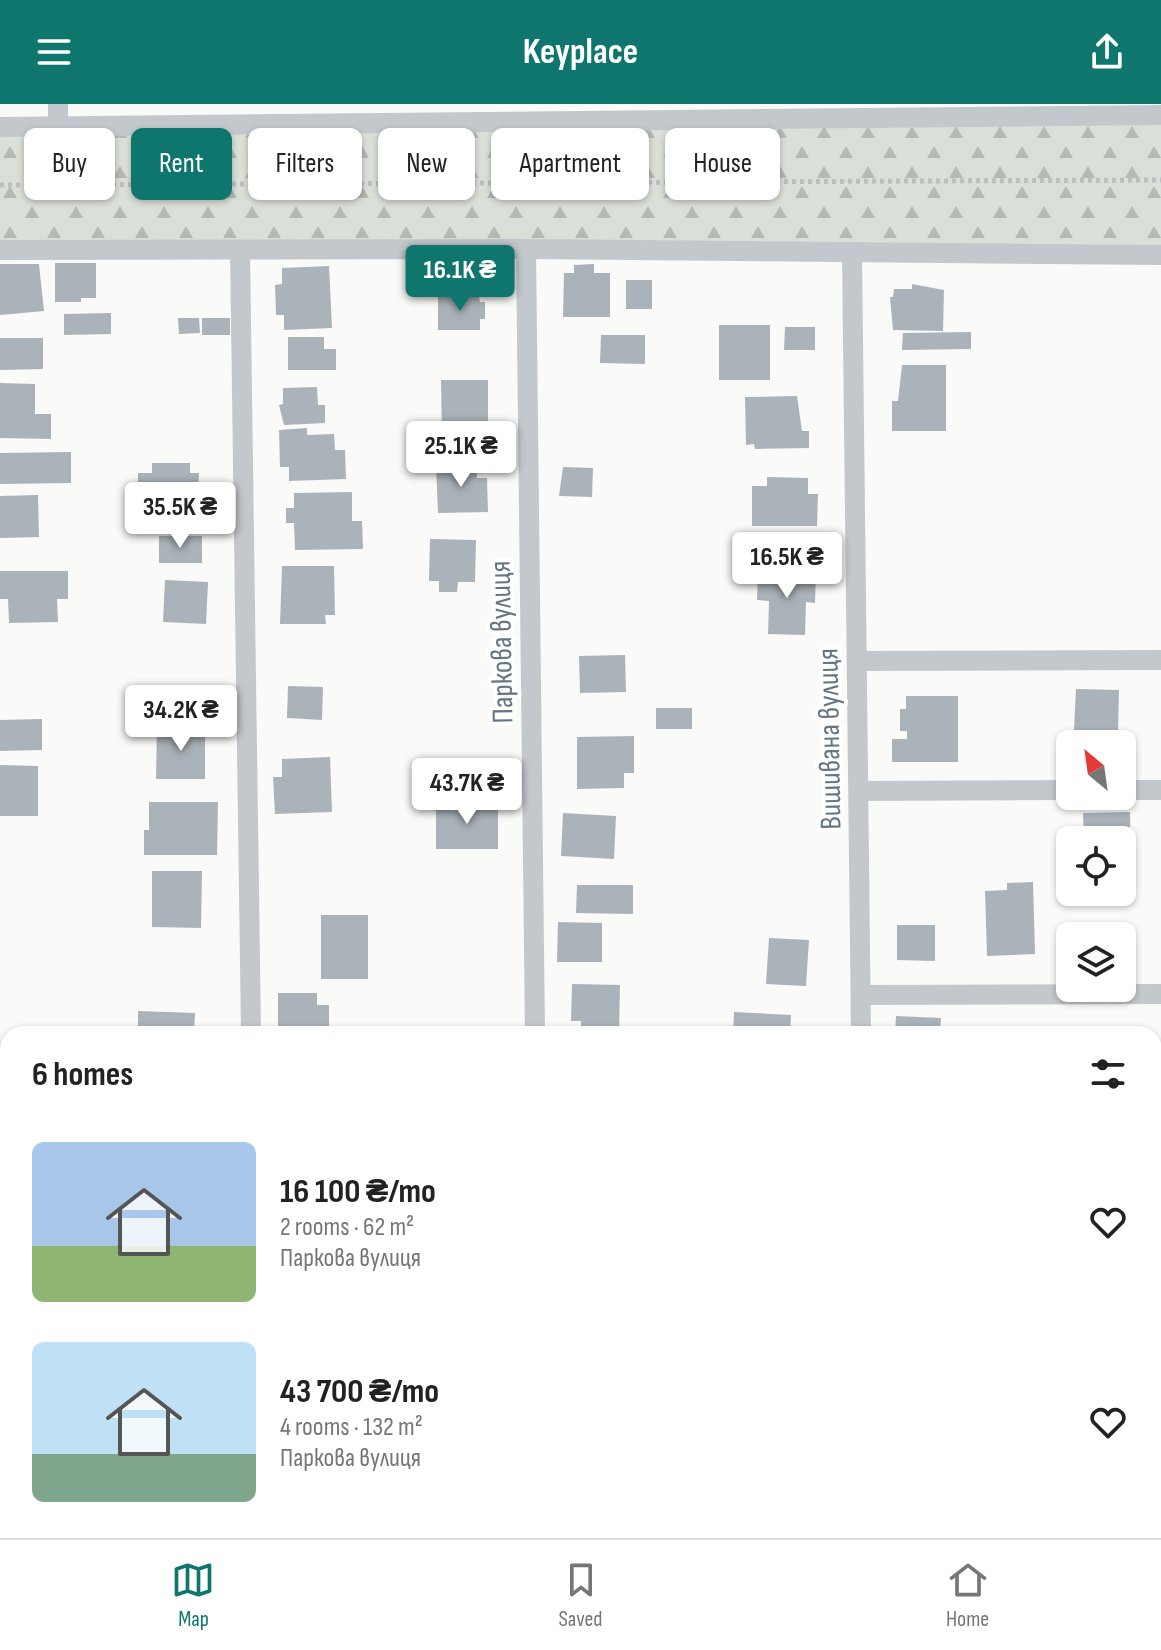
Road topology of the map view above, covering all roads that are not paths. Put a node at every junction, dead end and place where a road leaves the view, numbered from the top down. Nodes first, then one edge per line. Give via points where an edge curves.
1 (58, 104) edge
2 (748, 111) edge
3 (884, 111) edge
4 (441, 112) edge
5 (1161, 115) edge
6 (58, 126) junction
7 (0, 127) edge
8 (526, 249) junction
9 (0, 250) edge
10 (240, 251) junction
11 (852, 252) junction
12 (1161, 255) edge
13 (1161, 660) edge
14 (858, 661) junction
15 (1056, 790) edge
16 (1136, 790) edge
17 (1161, 790) edge
18 (859, 791) junction
19 (1161, 994) edge
20 (861, 995) junction
21 (251, 1026) edge
22 (535, 1026) edge
23 (861, 1026) edge

1 - 6 street
2 - 3 street
2 - 4 street
3 - 5 street
4 - 6 street
6 - 7 street
8 - 10 street
8 - 11 street
8 - 22 street, Паркова вулиця
9 - 10 street
10 - 21 street
11 - 12 street
11 - 14 street, Вишивана вулиця
13 - 14 street
14 - 18 street, Вишивана вулиця
15 - 18 street
16 - 17 street
18 - 20 street, Вишивана вулиця
19 - 20 street
20 - 23 street, Вишивана вулиця

